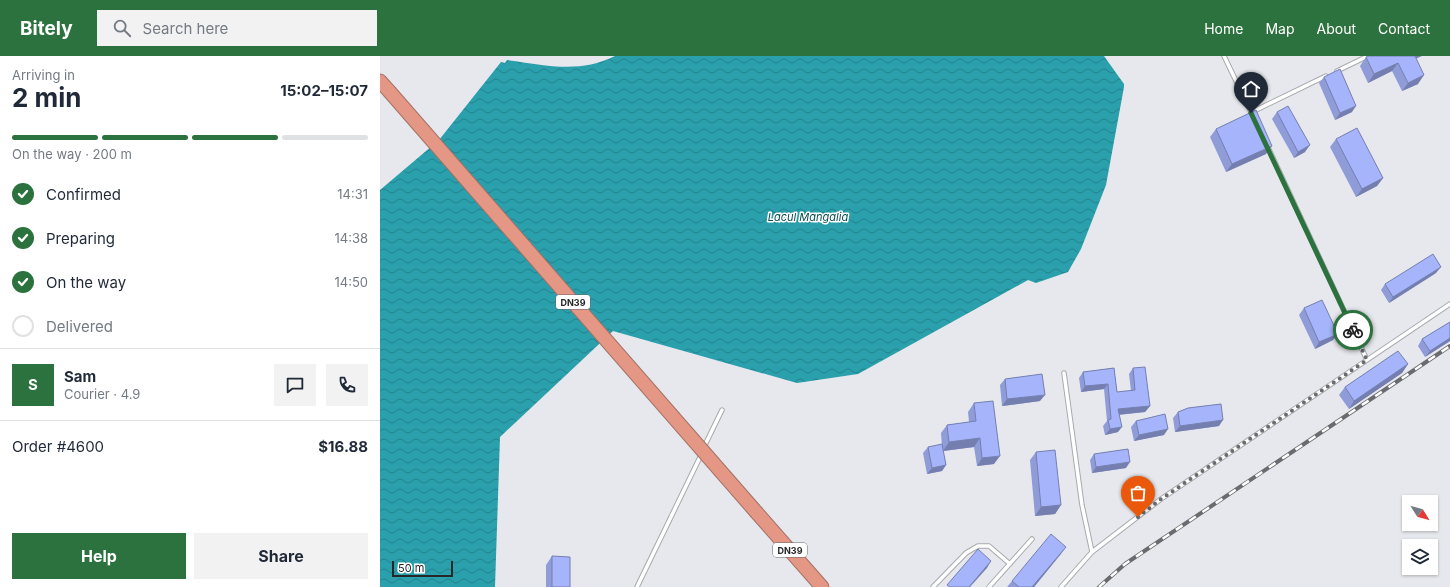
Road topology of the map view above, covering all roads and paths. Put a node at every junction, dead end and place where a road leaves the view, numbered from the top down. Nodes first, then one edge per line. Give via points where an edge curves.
1 (1224, 56) edge
2 (1368, 56) edge
3 (380, 81) edge
4 (1251, 113) junction
5 (1255, 120) edge
6 (1265, 140) edge
7 (1450, 304) edge
8 (1367, 360) junction
9 (1064, 372) dead end
10 (722, 410) dead end
11 (1032, 539) dead end
12 (1092, 552) junction
13 (1010, 564) junction
14 (637, 587) edge
15 (822, 587) edge
16 (933, 587) edge
17 (989, 587) edge
18 (1061, 587) edge

1 - 4 lane
2 - 4 lane
3 - 15 highway, DN39, bridge
4 - 5 lane
6 - 8 lane
7 - 8 lane
8 - 12 lane via 1161,499
9 - 12 lane via 1082,505
10 - 14 lane
11 - 13 lane
12 - 18 lane
13 - 16 lane via 989,546 978,546 966,553
13 - 17 lane

